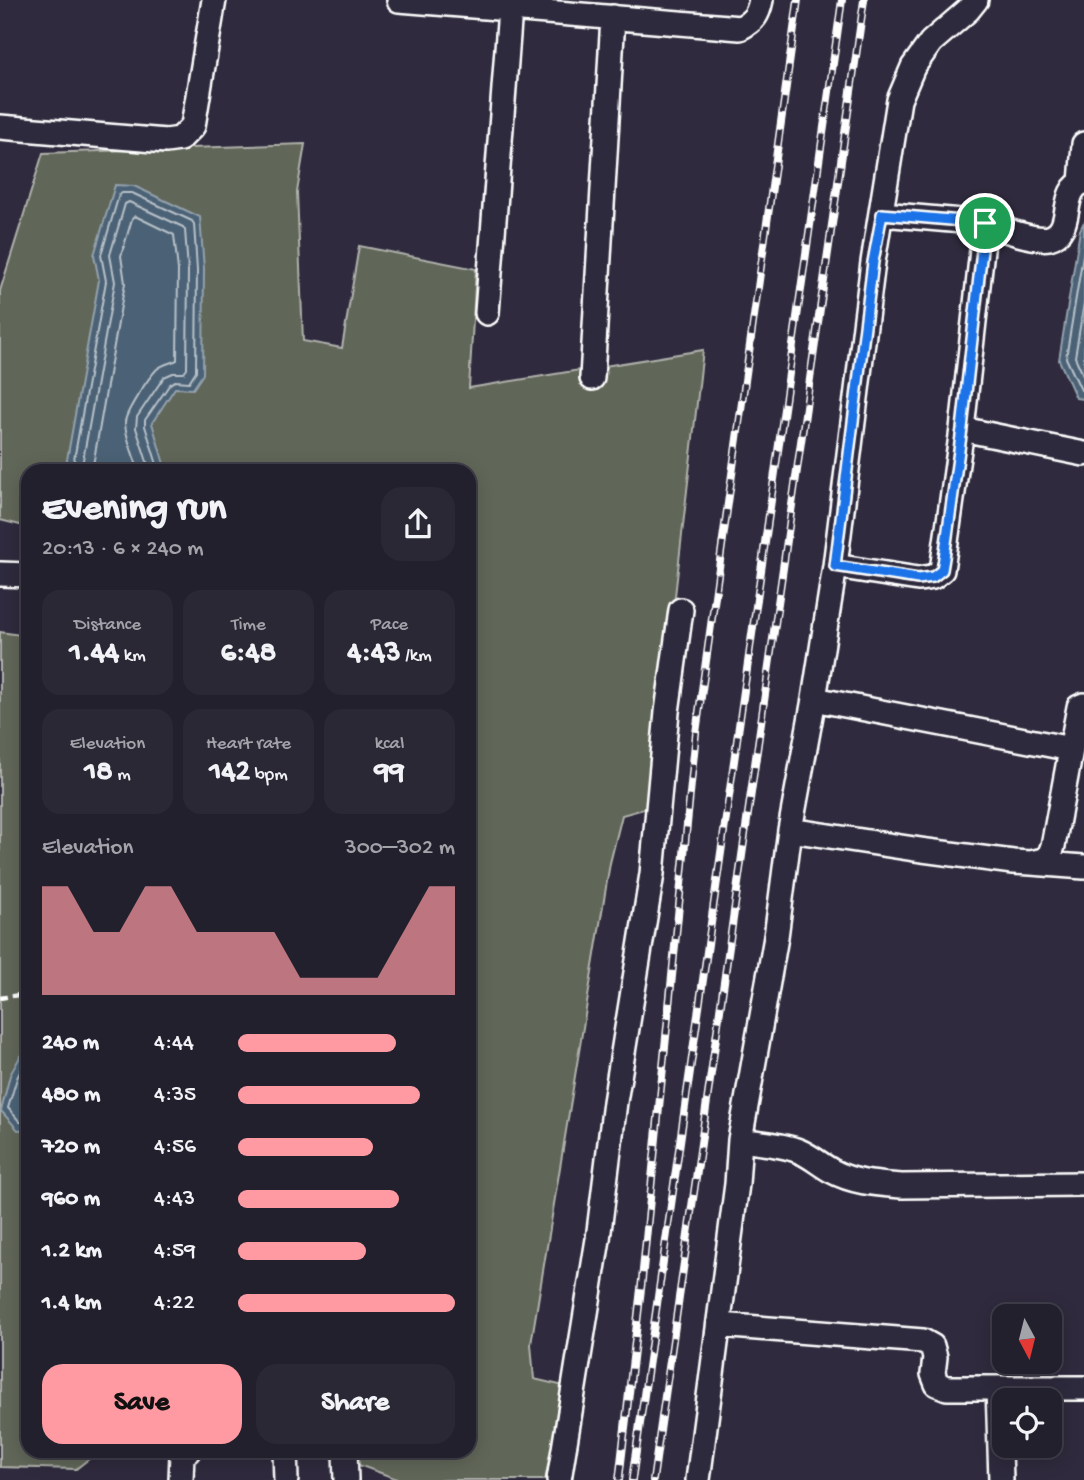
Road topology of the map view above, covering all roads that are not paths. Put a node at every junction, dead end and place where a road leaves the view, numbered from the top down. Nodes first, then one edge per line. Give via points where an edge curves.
1 (214, 0) edge
2 (400, 0) edge
3 (761, 0) edge
4 (976, 0) edge
5 (510, 9) junction
6 (613, 17) junction
7 (0, 127) edge
8 (1084, 144) edge
9 (1082, 182) edge
10 (882, 214) junction
11 (985, 223) junction
12 (487, 313) dead end
13 (592, 378) dead end
14 (962, 429) junction
15 (1084, 454) edge
16 (835, 566) junction
17 (0, 573) edge
18 (21, 574) edge
19 (681, 610) dead end
20 (814, 699) junction
21 (1084, 705) edge
22 (1071, 749) junction
23 (790, 830) junction
24 (1031, 863) junction
25 (1084, 867) edge
26 (740, 1140) junction
27 (1084, 1184) edge
28 (719, 1325) junction
29 (992, 1388) edge
30 (1062, 1388) edge
31 (1084, 1388) edge
32 (181, 1458) edge
33 (285, 1458) edge
34 (345, 1458) edge
35 (1000, 1458) edge
36 (181, 1480) edge
37 (286, 1480) edge
38 (346, 1480) edge
39 (559, 1480) edge
40 (698, 1480) edge
41 (1001, 1480) edge

1 - 7 street via 193,126 180,139
2 - 5 street
3 - 6 street via 759,14 740,27
4 - 10 street via 930,42 913,67 899,100
5 - 6 street
5 - 12 street
6 - 13 street
8 - 9 street
9 - 11 street via 1069,194 1066,216 1051,237 1042,239
10 - 11 street
10 - 16 street
11 - 14 street
14 - 15 street
14 - 16 street via 942,570 918,579
16 - 20 street
17 - 18 street
19 - 39 street via 652,874
20 - 22 street
20 - 23 street
21 - 22 street via 1079,707
22 - 24 street via 1053,846 1048,859
23 - 24 street
23 - 26 street
24 - 25 street
26 - 27 street via 799,1151 852,1180 876,1184
26 - 28 street
28 - 29 street via 923,1341 932,1346 937,1384
28 - 40 street
30 - 31 street
32 - 36 street
33 - 37 street
34 - 38 street
35 - 41 street

